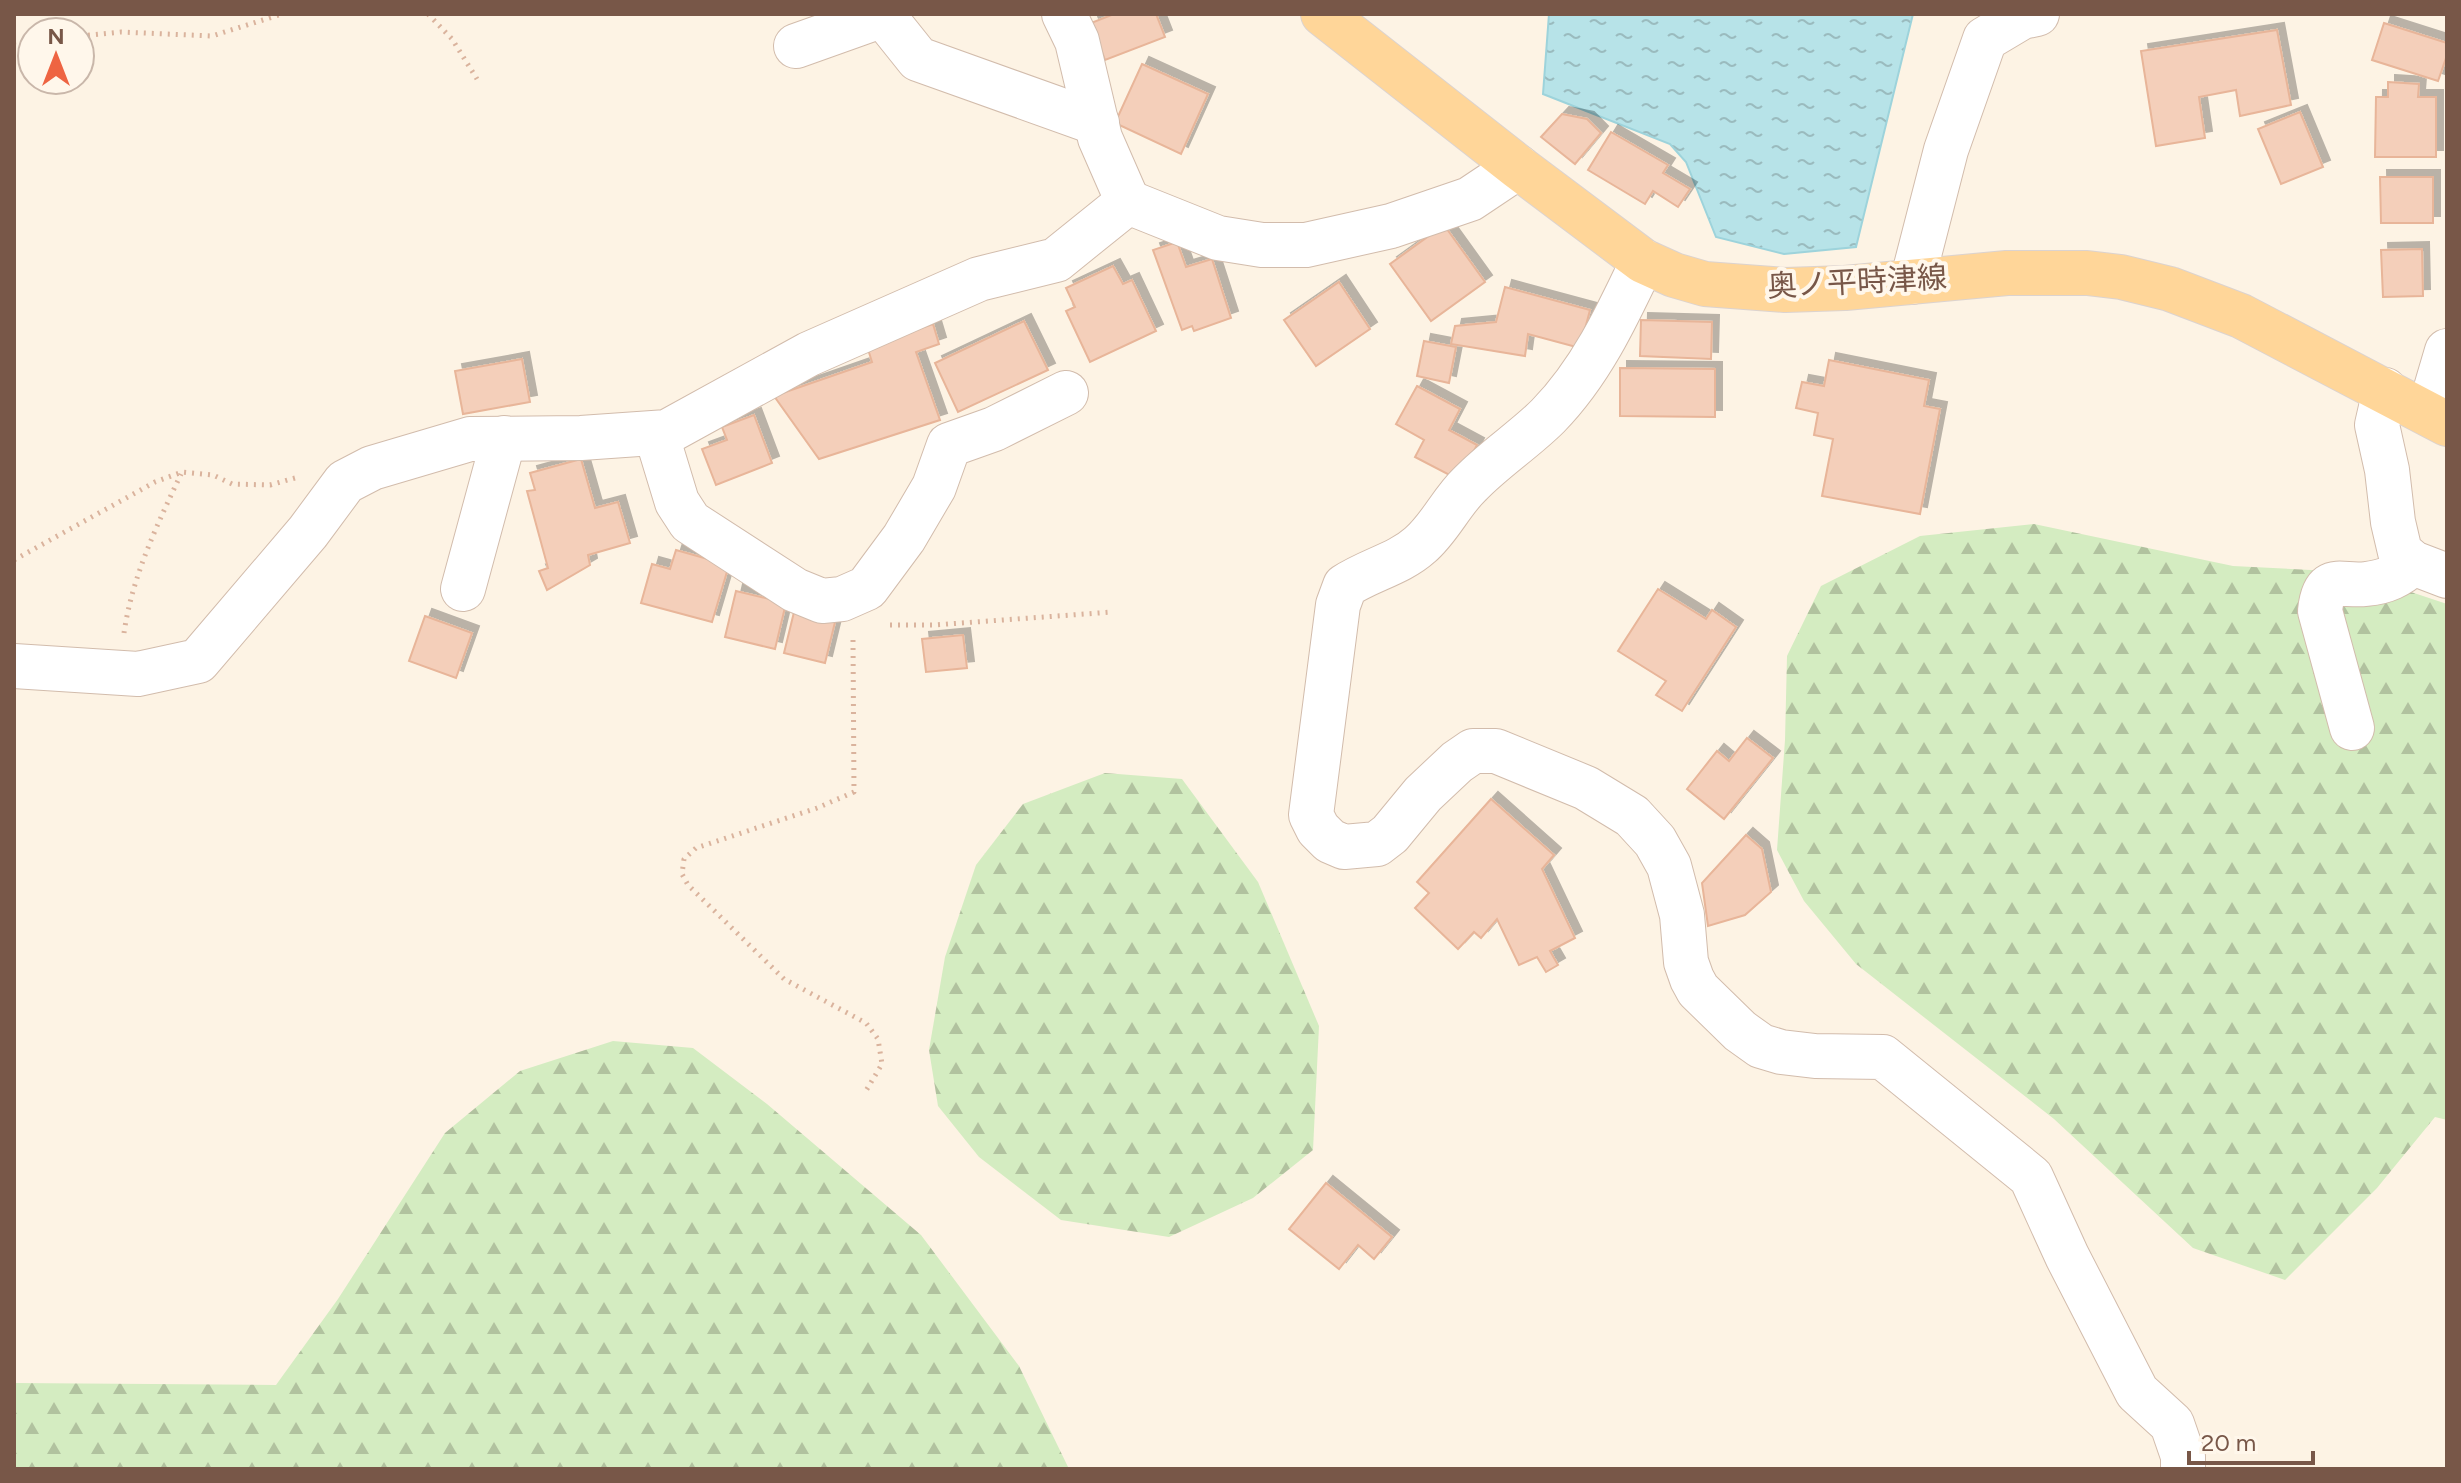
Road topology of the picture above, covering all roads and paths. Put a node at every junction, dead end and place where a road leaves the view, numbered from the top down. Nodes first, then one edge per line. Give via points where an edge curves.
1 (282, 14) edge
2 (428, 14) edge
3 (1064, 14) edge
4 (1323, 14) edge
5 (2037, 14) edge
6 (882, 15) edge
7 (1985, 26) edge
8 (96, 34) edge
9 (796, 46) dead end
10 (477, 79) dead end
11 (1097, 123) junction
12 (1518, 167) junction
13 (1128, 202) junction
14 (1643, 261) junction
15 (1912, 282) junction
16 (2447, 351) edge
17 (2385, 390) junction
18 (1066, 393) dead end
19 (2438, 418) edge
20 (656, 433) junction
21 (504, 438) junction
22 (182, 472) junction
23 (345, 482) junction
24 (14, 560) edge
25 (2430, 569) edge
26 (463, 589) dead end
27 (853, 609) junction
28 (1112, 612) dead end
29 (14, 666) edge
30 (118, 674) junction
31 (2352, 728) dead end
32 (864, 1094) dead end
33 (2183, 1469) edge

1 - 8 path via 212,36
2 - 10 path via 452,39
3 - 11 street via 1077,41
4 - 12 main road, 奥ノ平時津線
5 - 7 street
6 - 9 street
6 - 11 street via 918,59
7 - 15 street
11 - 13 street
12 - 13 street via 1470,199 1391,226 1306,245 1218,238
12 - 14 main road, 奥ノ平時津線
13 - 20 street via 1056,260 979,279 809,354 667,432
14 - 15 main road, 奥ノ平時津線 via 1705,284 1785,290
14 - 33 street via 1589,364 1547,417 1468,485 1419,546 1345,586 1338,605 1311,815 1330,841 1344,847 1377,844 1457,762 1473,751 1496,751 1586,788 1632,816 1669,866 1692,979 1740,1031 1781,1052 1883,1057 2031,1177 2137,1392 2172,1424
15 - 17 main road, 奥ノ平時津線 via 2007,273 2121,277 2241,316
16 - 19 street
17 - 19 main road, 奥ノ平時津線
17 - 25 street via 2377,425 2400,552
18 - 27 street via 949,445 934,487
20 - 21 street
20 - 27 street via 677,502 690,522 795,590 822,601 842,599
21 - 23 street via 470,439 372,468
21 - 26 street
22 - 23 path via 213,475 232,484 270,485 316,472
22 - 24 path
22 - 30 path via 129,600
23 - 30 street via 198,661
25 - 31 street via 2363,585 2342,582 2328,586 2322,597 2320,611
27 - 28 path via 934,625
27 - 32 path via 854,792 696,848 684,859 682,874 784,979 866,1023 878,1039 882,1064
29 - 30 street

